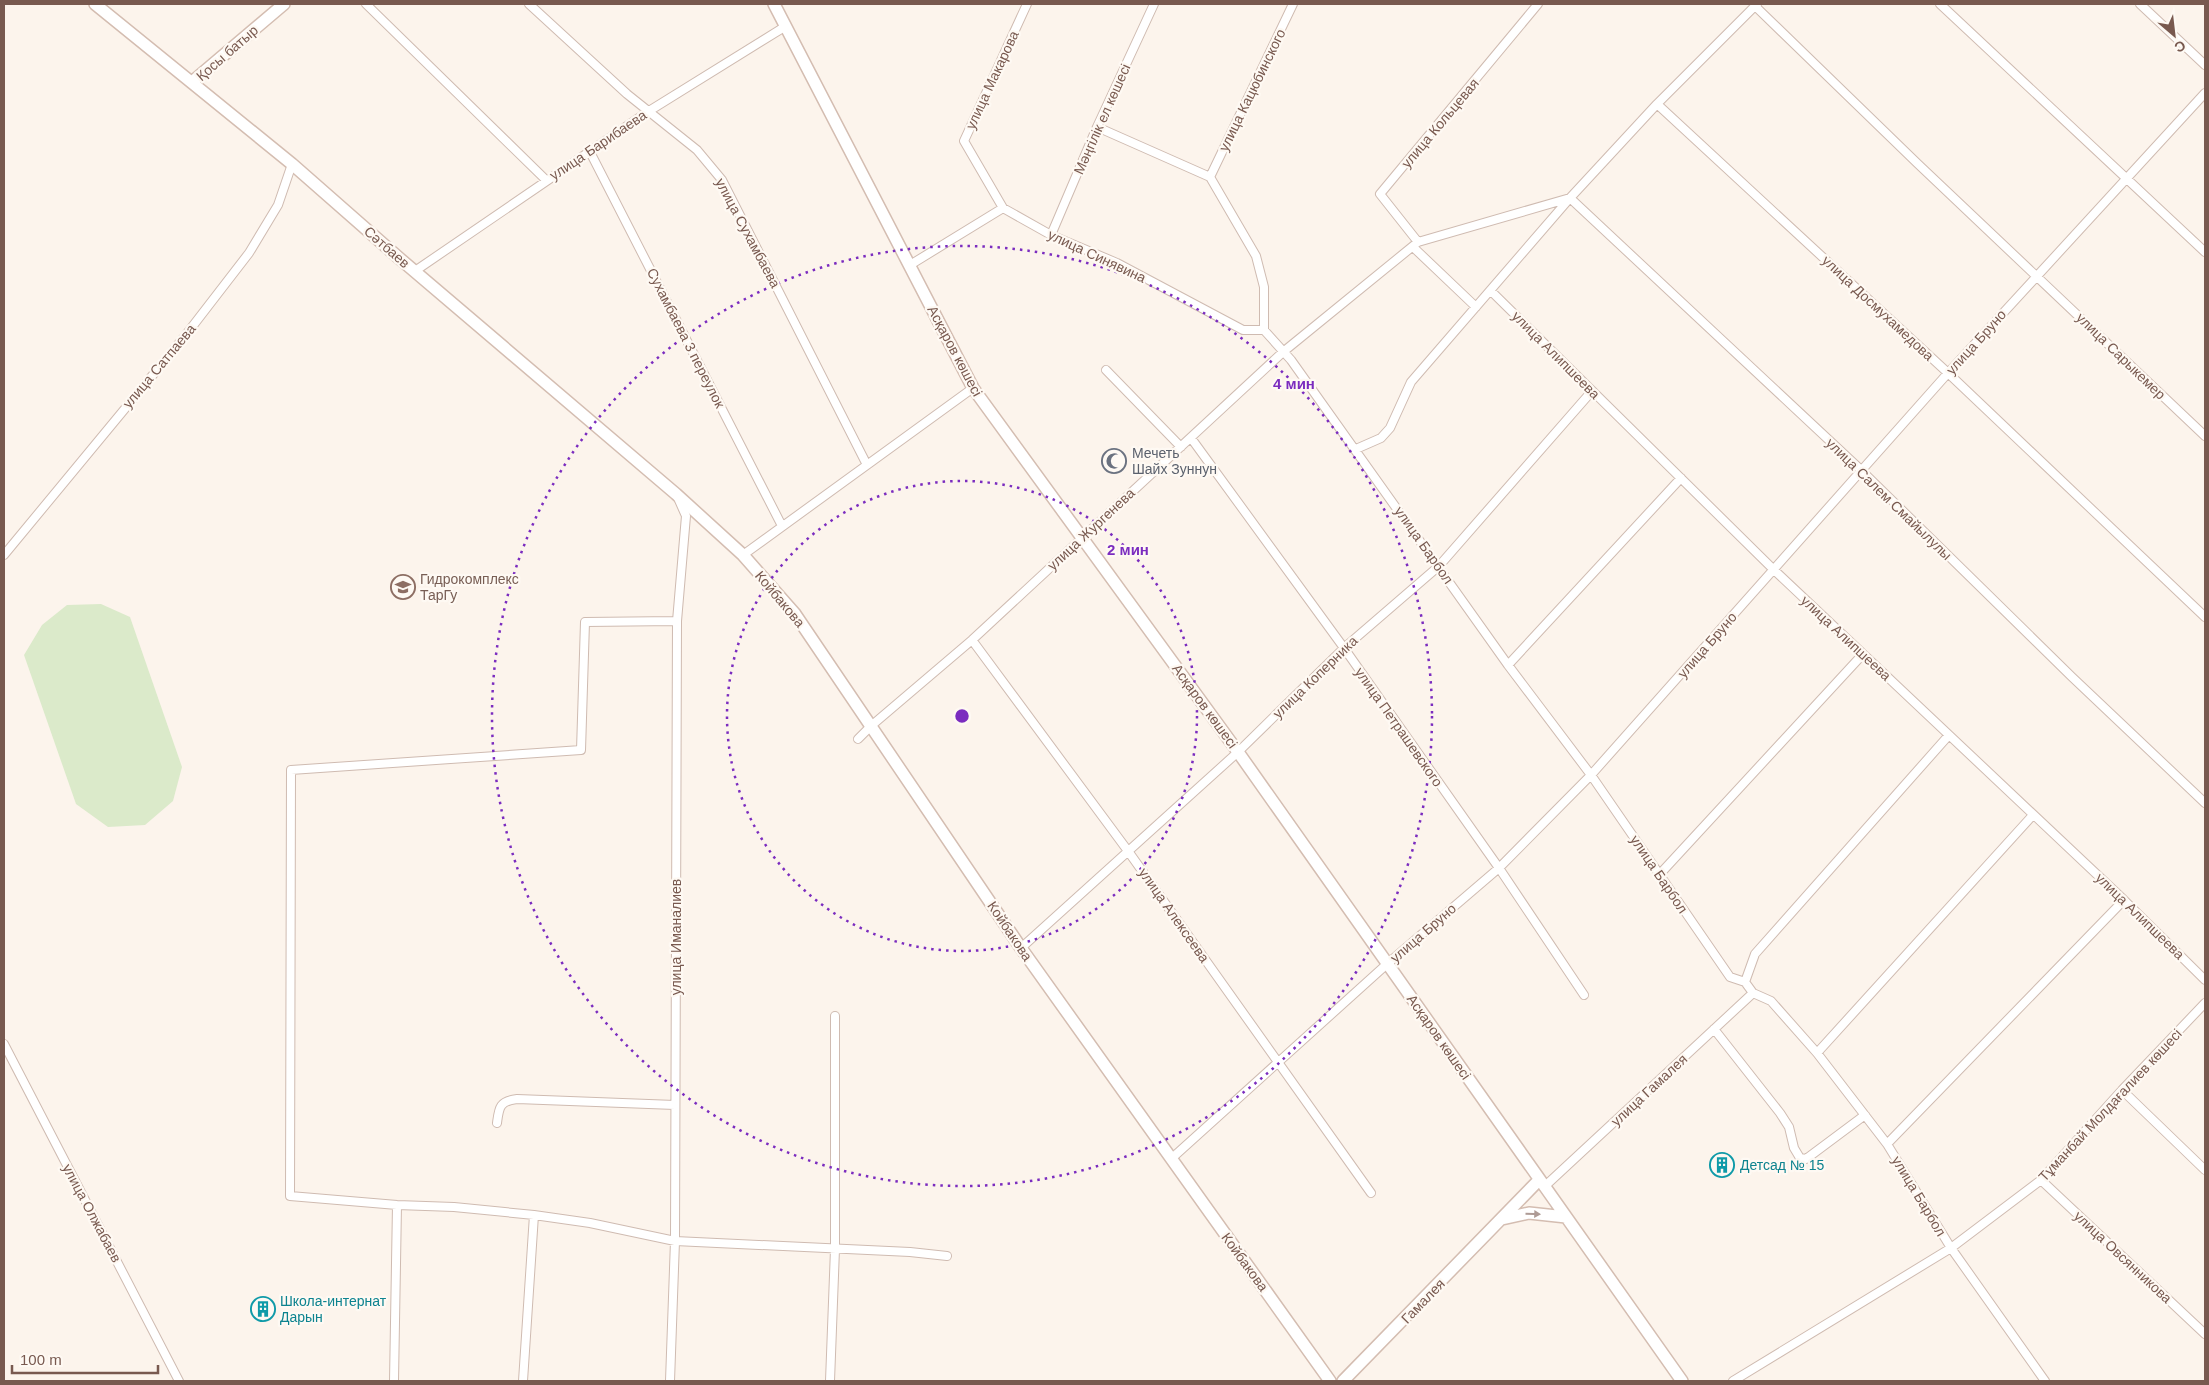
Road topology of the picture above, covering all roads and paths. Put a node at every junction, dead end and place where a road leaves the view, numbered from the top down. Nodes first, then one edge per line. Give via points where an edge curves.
1 (95, 4) edge
2 (284, 4) edge
3 (366, 4) edge
4 (529, 4) edge
5 (774, 4) edge
6 (1027, 4) edge
7 (1154, 4) edge
8 (1293, 4) edge
9 (1538, 4) edge
10 (1940, 4) edge
11 (2140, 4) edge
12 (1756, 5) edge
13 (786, 26) junction
14 (2205, 65) edge
15 (192, 82) junction
16 (2205, 93) edge
17 (1657, 104) junction
18 (648, 110) junction
19 (1097, 127) junction
20 (589, 150) junction
21 (292, 164) junction
22 (1210, 177) junction
23 (2128, 178) junction
24 (546, 180) junction
25 (1570, 198) junction
26 (1003, 208) junction
27 (1051, 234) junction
28 (1415, 245) junction
29 (2205, 252) edge
30 (910, 265) junction
31 (415, 271) junction
32 (2037, 275) junction
33 (1491, 291) junction
34 (1476, 307) junction
35 (1264, 330) junction
36 (1283, 352) junction
37 (1106, 370) dead end
38 (1948, 373) junction
39 (973, 388) junction
40 (1592, 391) junction
41 (2205, 436) edge
42 (1191, 438) junction
43 (1181, 448) junction
44 (1356, 449) junction
45 (867, 465) junction
46 (1862, 471) junction
47 (1681, 478) junction
48 (676, 494) junction
49 (782, 526) junction
50 (1081, 537) junction
51 (4, 555) edge
52 (743, 555) junction
53 (1439, 566) junction
54 (1773, 570) junction
55 (2205, 618) edge
56 (677, 622) junction
57 (972, 640) junction
58 (1344, 648) junction
59 (1863, 654) junction
60 (1508, 665) junction
61 (870, 726) junction
62 (1949, 735) junction
63 (858, 739) dead end
64 (1238, 752) junction
65 (1592, 775) junction
66 (2205, 803) edge
67 (2033, 815) junction
68 (1128, 851) junction
69 (1499, 868) junction
70 (1659, 875) junction
71 (2124, 900) junction
72 (1021, 948) junction
73 (1387, 964) junction
74 (2205, 980) edge
75 (1745, 982) junction
76 (1753, 993) junction
77 (1584, 995) dead end
78 (2205, 1003) edge
79 (835, 1016) dead end
80 (1714, 1029) junction
81 (4, 1044) edge
82 (1817, 1053) junction
83 (1278, 1062) junction
84 (2122, 1090) junction
85 (675, 1105) junction
86 (1865, 1115) junction
87 (497, 1124) dead end
88 (1887, 1144) junction
89 (1171, 1159) junction
90 (2205, 1170) edge
91 (2041, 1180) junction
92 (1542, 1183) junction
93 (1371, 1193) dead end
94 (397, 1205) junction
95 (534, 1216) junction
96 (1566, 1217) junction
97 (1502, 1219) junction
98 (675, 1241) junction
99 (1951, 1248) junction
100 (835, 1249) junction
101 (947, 1256) dead end
102 (2205, 1334) edge
103 (179, 1381) edge
104 (394, 1381) edge
105 (523, 1381) edge
106 (670, 1381) edge
107 (830, 1381) edge
108 (1330, 1381) edge
109 (1343, 1381) edge
110 (1682, 1381) edge
111 (1733, 1381) edge
112 (2045, 1381) edge

1 - 15 street, Сәтбаев
2 - 15 street, Қосы батыр
3 - 24 street
4 - 18 street, улица Сухамбаева
5 - 13 street, Асқаров көшесі
6 - 26 street, улица Макарова via 964,141
7 - 19 street, Мәңгілік ел көшесі
8 - 22 street, улица Кацюбинского
9 - 28 street, улица Кольцевая via 1380,194
10 - 23 street
11 - 14 street
12 - 17 street
12 - 32 street, улица Сарыкемер
13 - 18 street, улица Барибаева
13 - 30 street, Асқаров көшесі
15 - 21 street, Сәтбаев
16 - 23 street, улица Бруно
17 - 25 street
17 - 38 street, улица Досмухамедова
18 - 20 street, улица Барибаева
18 - 45 street, улица Сухамбаева via 697,150 722,180
19 - 22 street
19 - 27 street, Мәңгілік ел көшесі
20 - 24 street, улица Барибаева
20 - 49 street, Сухамбаева 3 переулок
21 - 31 street, Сәтбаев
21 - 51 street, улица Сатпаева via 278,205 249,253 185,336
22 - 35 street via 1256,256 1264,287
23 - 29 street
23 - 32 street, улица Бруно
24 - 31 street, улица Барибаева
25 - 28 street
25 - 33 street
25 - 46 street, улица Салем Смайылулы
26 - 27 street, улица Синявина
26 - 30 street
27 - 35 street, улица Синявина via 1117,263 1243,330
28 - 34 street
28 - 36 street, улица Жургенева
30 - 39 street, Асқаров көшесі
31 - 48 street, Сәтбаев
32 - 38 street, улица Бруно
32 - 41 street, улица Сарыкемер
33 - 34 street
33 - 40 street, улица Алипшеева
34 - 44 street via 1411,382 1390,428 1381,438
35 - 36 street
36 - 42 street, улица Жургенева
36 - 44 street, улица Барбол
37 - 43 street
38 - 46 street, улица Бруно
38 - 55 street, улица Досмухамедова
39 - 45 street
39 - 50 street, Асқаров көшесі
40 - 47 street, улица Алипшеева
40 - 53 street, улица Коперника
42 - 43 street, улица Жургенева
42 - 58 street, улица Петрашевского
43 - 50 street, улица Жургенева
44 - 53 street, улица Барбол
45 - 49 street
46 - 54 street, улица Бруно
46 - 66 street, улица Салем Смайылулы
47 - 54 street, улица Алипшеева
47 - 60 street
48 - 52 street, Койбакова
48 - 56 street, улица Иманалиев via 686,516
49 - 52 street
50 - 57 street, улица Жургенева
50 - 64 street, Асқаров көшесі
52 - 61 street, Койбакова via 795,614
53 - 58 street, улица Коперника
53 - 60 street, улица Барбол
54 - 59 street, улица Алипшеева
54 - 65 street, улица Бруно
56 - 85 street, улица Иманалиев
56 - 94 street via 585,622 581,750 291,770 290,1196
57 - 61 street, улица Жургенева
57 - 68 street, улица Алексеева
58 - 64 street, улица Коперника
58 - 69 street, улица Петрашевского
59 - 62 street, улица Алипшеева
59 - 70 street
60 - 65 street, улица Барбол
61 - 63 street, улица Жургенева
61 - 72 street, Койбакова
62 - 67 street, улица Алипшеева
62 - 75 street via 1755,954
64 - 68 street, улица Коперника
64 - 73 street, Асқаров көшесі
65 - 69 street, улица Бруно
65 - 70 street, улица Барбол
67 - 71 street, улица Алипшеева
67 - 82 street
68 - 72 street, улица Коперника
68 - 83 street, улица Алексеева
69 - 73 street, улица Бруно
69 - 77 street, улица Петрашевского
70 - 75 street, улица Барбол via 1730,978
71 - 74 street, улица Алипшеева
71 - 88 street
72 - 89 street, Койбакова
73 - 83 street, улица Бруно
73 - 92 street, Асқаров көшесі
75 - 76 street, улица Барбол
76 - 80 street, улица Гамалея
76 - 82 street, улица Барбол via 1772,1000
78 - 84 street, Тұманбай Молдағалиев көшесі
79 - 100 street
80 - 86 street via 1780,1113 1789,1127 1800,1158 1806,1159
80 - 92 street, улица Гамалея
81 - 103 street, улица Олжабаев
82 - 86 street, улица Барбол
83 - 89 street, улица Бруно
83 - 93 street, улица Алексеева
84 - 90 street
84 - 91 street, Тұманбай Молдағалиев көшесі
85 - 87 street via 506,1100 499,1108
85 - 98 street, улица Иманалиев
86 - 88 street, улица Барбол
88 - 99 street, улица Барбол
89 - 108 street, Койбакова
91 - 99 street, Тұманбай Молдағалиев көшесі
91 - 102 street, улица Овсянникова
92 - 96 street, Асқаров көшесі
92 - 97 street, Гамалея via 1518,1200
94 - 95 street via 454,1207
94 - 104 street
95 - 98 street via 590,1223
95 - 105 street
97 -> 96 street via 1529,1213
96 - 110 street, Асқаров көшесі
97 - 109 street, Гамалея
98 - 100 street
98 - 106 street, улица Иманалиев
99 - 111 street, Тұманбай Молдағалиев көшесі
99 - 112 street, улица Барбол
100 - 101 street
100 - 107 street

